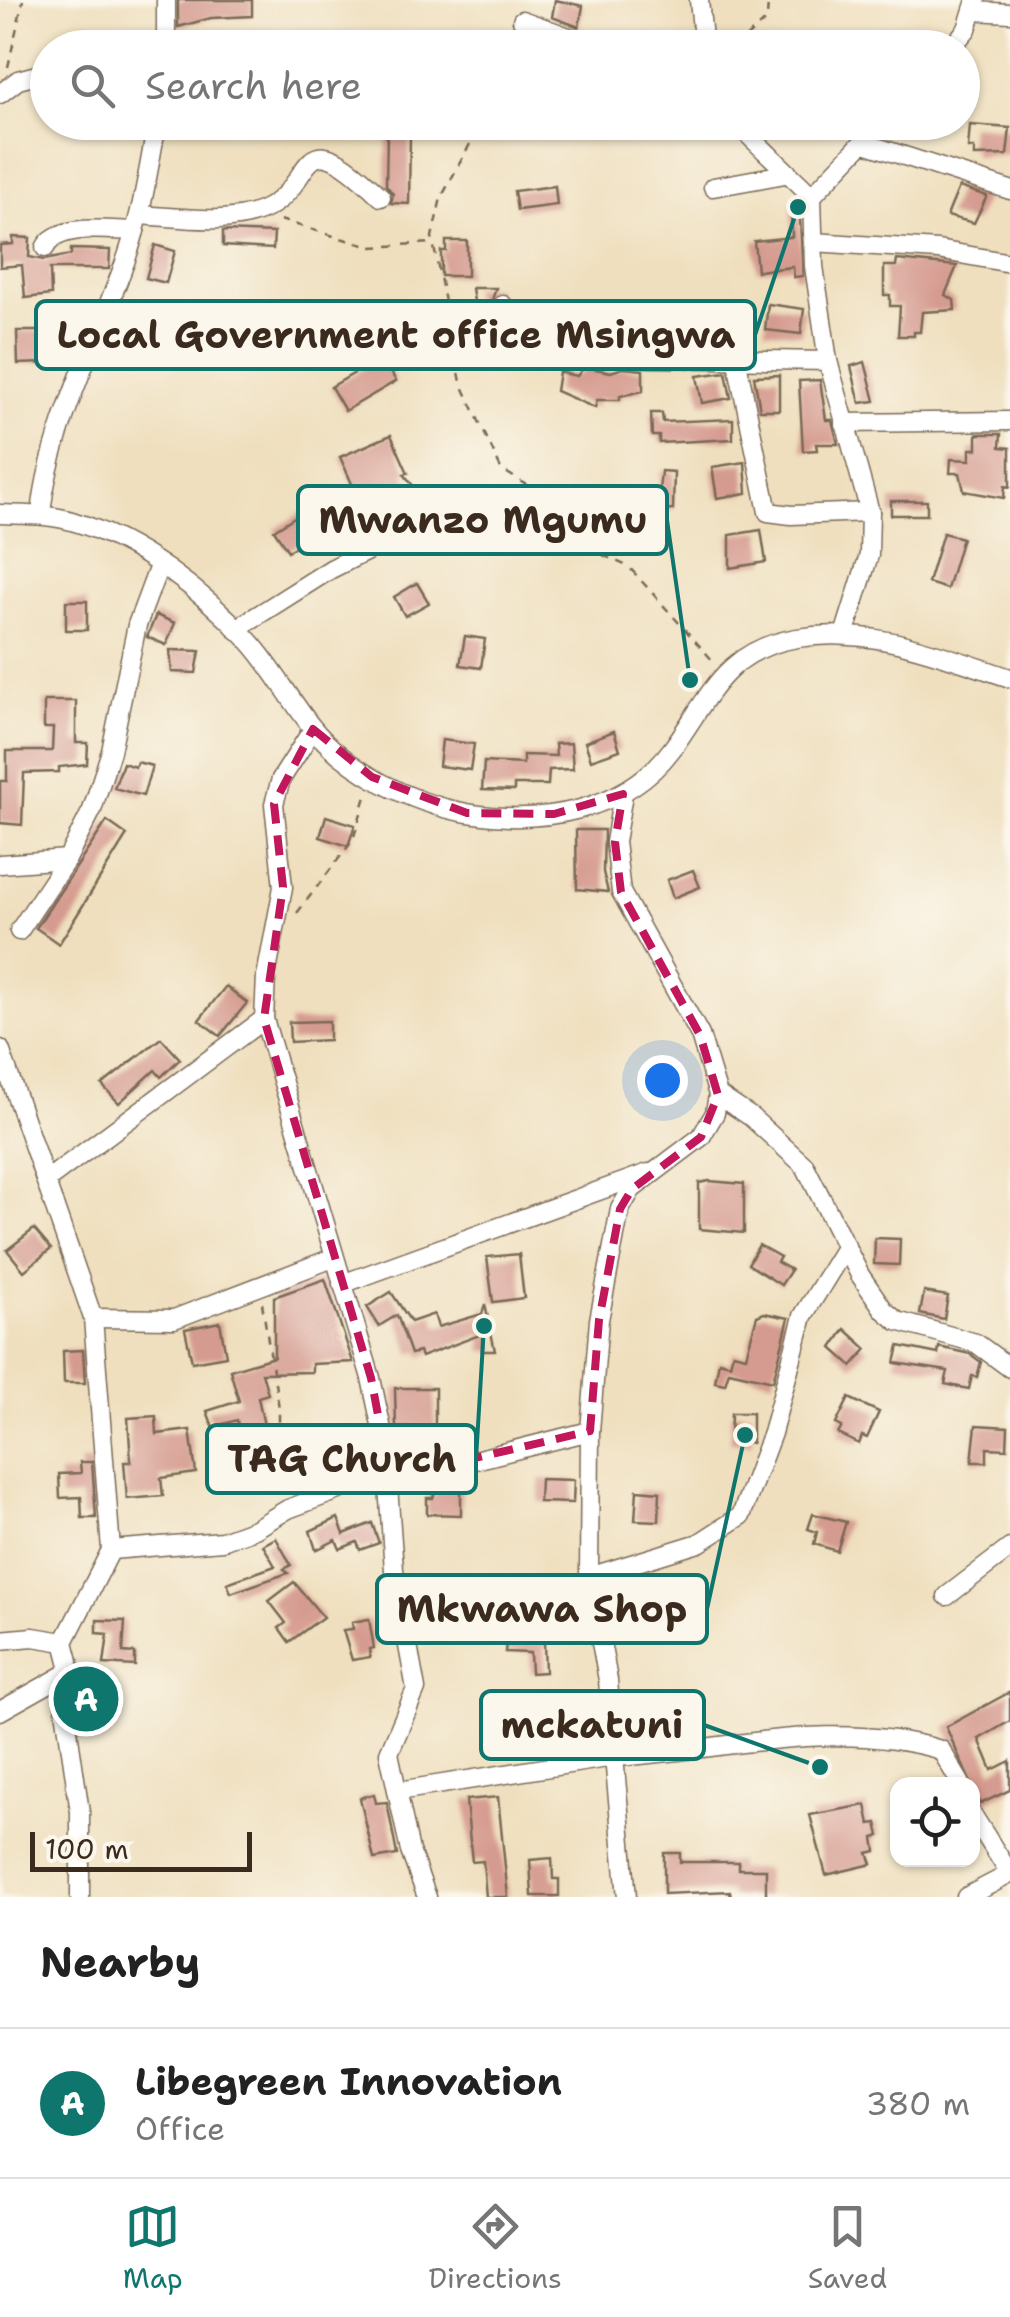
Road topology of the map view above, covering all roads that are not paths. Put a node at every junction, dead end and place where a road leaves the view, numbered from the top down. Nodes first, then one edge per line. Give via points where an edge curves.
1 (166, 0) edge
2 (698, 0) edge
3 (976, 6) edge
4 (1010, 13) edge
5 (522, 20) dead end
6 (166, 30) edge
7 (550, 30) edge
8 (702, 30) edge
9 (962, 30) edge
10 (30, 77) edge
11 (1, 93) edge
12 (154, 140) edge
13 (752, 140) edge
14 (867, 140) edge
15 (864, 143) junction
16 (785, 174) junction
17 (712, 187) dead end
18 (1010, 190) edge
19 (812, 196) junction
20 (381, 197) dead end
21 (138, 223) junction
22 (813, 242) junction
23 (45, 248) dead end
24 (1010, 263) edge
25 (503, 304) dead end
26 (736, 358) junction
27 (828, 361) junction
28 (1010, 421) edge
29 (844, 424) junction
30 (870, 512) junction
31 (0, 514) edge
32 (41, 515) junction
33 (387, 540) dead end
34 (159, 566) junction
35 (236, 628) junction
36 (844, 635) junction
37 (1010, 678) edge
38 (313, 729) junction
39 (623, 794) junction
40 (67, 860) junction
41 (0, 864) edge
42 (19, 931) dead end
43 (264, 1019) junction
44 (0, 1049) edge
45 (718, 1095) junction
46 (653, 1171) junction
47 (46, 1180) junction
48 (846, 1246) junction
49 (333, 1258) junction
50 (342, 1284) junction
51 (93, 1318) junction
52 (1010, 1368) edge
53 (590, 1432) junction
54 (390, 1478) junction
55 (1010, 1548) edge
56 (111, 1550) junction
57 (589, 1576) junction
58 (946, 1596) dead end
59 (0, 1640) edge
60 (64, 1642) junction
61 (64, 1675) junction
62 (0, 1711) edge
63 (614, 1757) junction
64 (957, 1777) edge
65 (398, 1791) junction
66 (980, 1827) edge
67 (1010, 1874) edge
68 (80, 1897) edge
69 (427, 1897) edge
70 (627, 1897) edge
71 (966, 1897) edge

1 - 6 street
2 - 8 street
3 - 4 street
3 - 9 street
5 - 7 street
10 - 11 street
12 - 21 street
13 - 16 street
14 - 15 street
15 - 18 street
15 - 19 street
16 - 17 street
16 - 19 street
19 - 22 street
20 - 21 street via 344,164 322,158 306,164 275,204 260,212
21 - 23 street via 64,233
21 - 32 street via 80,375
22 - 24 street via 938,250
22 - 27 street
25 - 26 street via 511,329 535,346 611,356
26 - 27 street
26 - 30 street via 768,512
27 - 29 street
28 - 29 street
29 - 30 street
30 - 36 street via 869,556
31 - 32 street
32 - 34 street via 107,534
33 - 35 street
34 - 35 street
34 - 40 street via 128,658 107,766
35 - 38 street
36 - 37 street via 906,644
36 - 39 street via 779,643 723,672 672,749
38 - 39 street via 372,777 423,802 511,816 588,808
38 - 43 street via 281,779 274,804 283,866
39 - 45 street via 615,842 621,892 700,1035
40 - 41 street
40 - 42 street
43 - 47 street
43 - 49 street
44 - 47 street
45 - 46 street via 701,1137
45 - 48 street via 806,1166
46 - 50 street
46 - 53 street via 620,1209 613,1238
47 - 51 street
48 - 52 street via 896,1321 976,1343
48 - 57 street via 804,1316 741,1516 699,1543
49 - 50 street
49 - 51 street via 174,1319
50 - 54 street via 378,1404
51 - 56 street
53 - 54 street
53 - 57 street
54 - 56 street via 330,1492 222,1541
54 - 65 street via 394,1570 416,1689 390,1744
55 - 58 street
56 - 60 street
57 - 63 street
59 - 60 street
60 - 61 street
61 - 62 street
61 - 68 street via 80,1812
63 - 64 street via 792,1736 900,1739 941,1750
63 - 65 street
63 - 70 street
65 - 69 street
66 - 67 street
67 - 71 street

